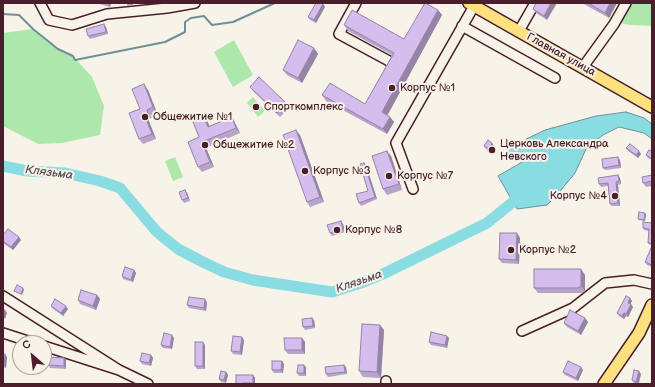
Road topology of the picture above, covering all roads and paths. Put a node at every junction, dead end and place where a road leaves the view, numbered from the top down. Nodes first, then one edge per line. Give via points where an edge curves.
1 (40, 3) edge
2 (195, 3) edge
3 (356, 3) edge
4 (531, 3) edge
5 (535, 3) edge
6 (626, 3) edge
7 (471, 4) edge
8 (137, 6) edge
9 (462, 26) junction
10 (517, 30) junction
11 (389, 61) edge
12 (582, 63) junction
13 (555, 78) dead end
14 (652, 107) edge
15 (413, 188) dead end
16 (652, 284) edge
17 (3, 296) edge
18 (652, 305) edge
19 (522, 332) dead end
20 (52, 349) edge
21 (119, 370) junction
22 (148, 384) edge
23 (604, 384) edge

1 - 8 street via 49,20 72,25
2 - 8 street via 167,8
3 - 11 street via 339,34
4 - 10 street
5 - 10 street
6 - 12 street via 614,24
7 - 9 street
7 - 10 main road, Главная улица
9 - 13 street
9 - 15 street via 396,143
10 - 12 main road, Главная улица
12 - 14 main road, Главная улица
16 - 19 street via 634,280 605,283 573,308
17 - 21 street
18 - 23 main road via 639,333
20 - 21 street
21 - 22 street

